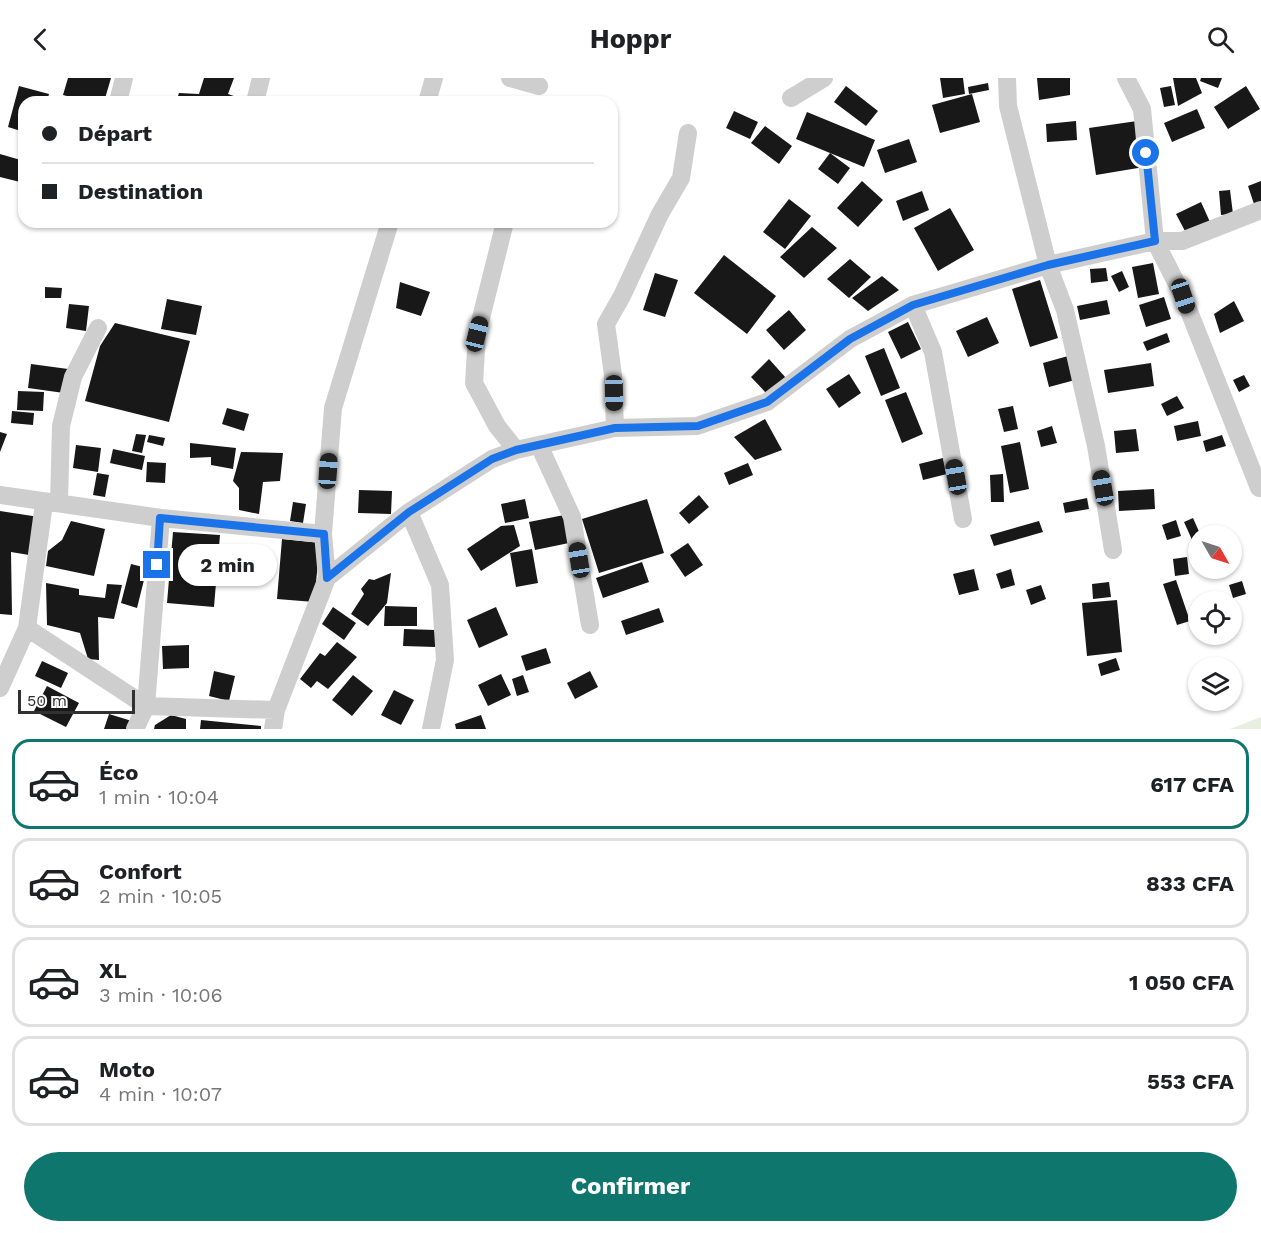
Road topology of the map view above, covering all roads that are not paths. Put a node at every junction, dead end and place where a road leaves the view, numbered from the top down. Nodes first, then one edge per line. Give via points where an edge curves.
1 (124, 78) edge
2 (261, 78) edge
3 (434, 78) edge
4 (510, 78) edge
5 (824, 78) edge
6 (1007, 78) edge
7 (1126, 78) edge
8 (538, 89) edge
9 (120, 96) edge
10 (256, 96) edge
11 (429, 96) edge
12 (792, 98) dead end
13 (688, 132) dead end
14 (1261, 210) edge
15 (388, 228) edge
16 (504, 228) edge
17 (1155, 241) junction
18 (1048, 265) junction
19 (913, 305) junction
20 (98, 328) dead end
21 (615, 428) junction
22 (539, 445) junction
23 (516, 450) junction
24 (1259, 488) dead end
25 (0, 495) edge
26 (51, 503) junction
27 (409, 512) junction
28 (160, 518) junction
29 (963, 519) dead end
30 (324, 534) junction
31 (1113, 550) dead end
32 (327, 578) junction
33 (590, 625) dead end
34 (27, 628) junction
35 (0, 688) edge
36 (146, 706) junction
37 (276, 710) junction
38 (135, 729) edge
39 (273, 729) edge
40 (430, 729) edge

1 - 9 street
2 - 10 street
3 - 11 street
4 - 8 street
5 - 12 street
6 - 18 street via 1008,106
7 - 17 street via 1142,109
13 - 21 street via 681,178 606,324 614,375
14 - 17 street via 1182,241
15 - 30 street via 333,408
16 - 23 street via 477,334 474,383 497,426
17 - 18 street
17 - 24 street via 1183,296
18 - 19 street
18 - 31 street via 1065,310 1096,447
19 - 21 street via 850,339 767,402 698,426
19 - 29 street via 933,352
20 - 26 street via 73,377 61,426
21 - 22 street
22 - 23 street
22 - 33 street via 572,517
23 - 27 street via 492,459
25 - 26 street
26 - 28 street
26 - 34 street
27 - 32 street
27 - 40 street via 440,585 445,660
28 - 30 street
28 - 36 street
30 - 32 street
32 - 37 street
34 - 35 street
34 - 36 street
36 - 37 street
36 - 38 street
37 - 39 street

